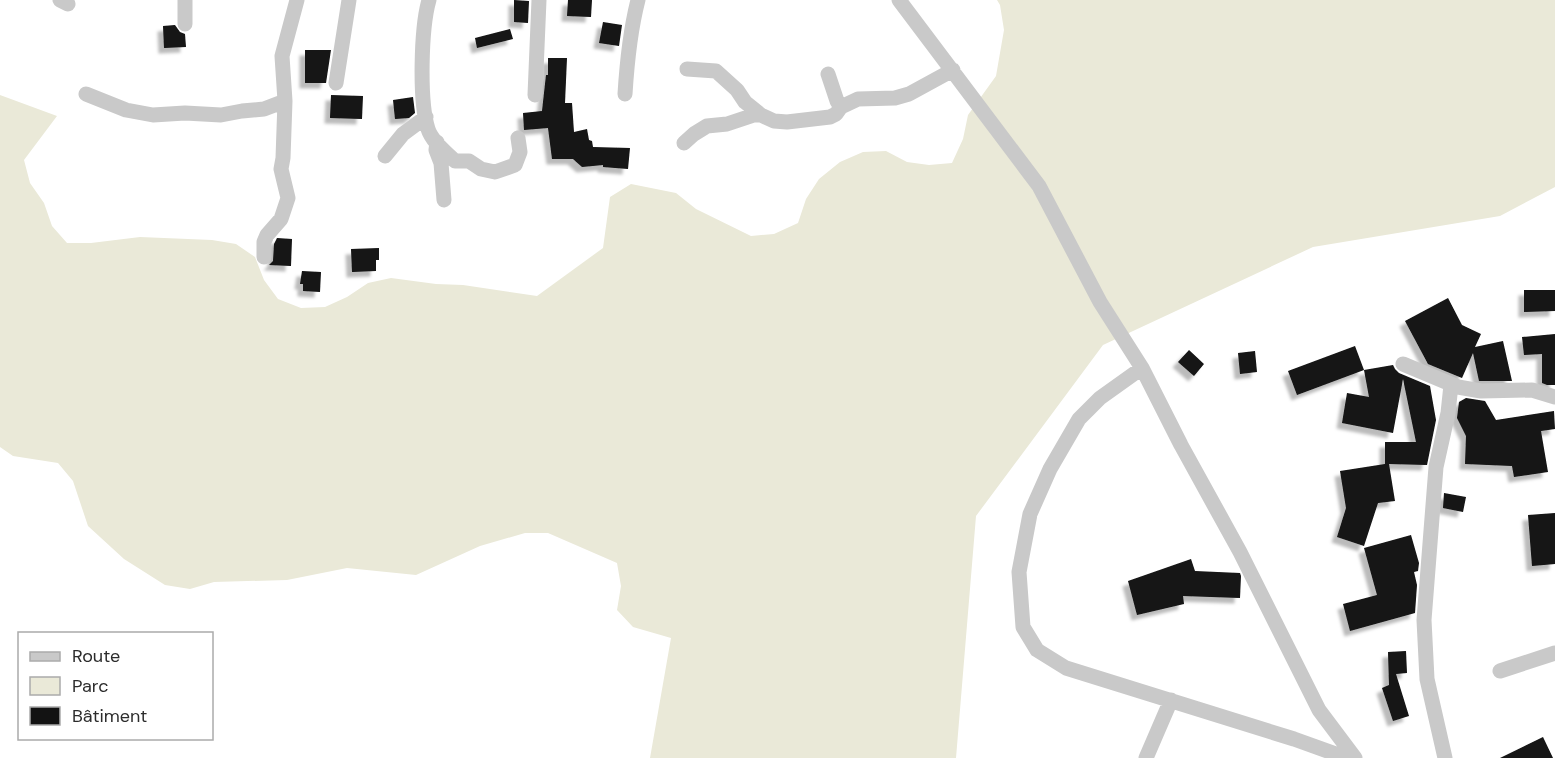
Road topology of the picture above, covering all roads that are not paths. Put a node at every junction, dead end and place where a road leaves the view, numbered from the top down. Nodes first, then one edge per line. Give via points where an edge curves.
1 (185, 0) edge
2 (297, 0) edge
3 (349, 0) edge
4 (429, 0) edge
5 (539, 0) edge
6 (638, 0) edge
7 (899, 0) edge
8 (185, 24) dead end
9 (687, 69) dead end
10 (953, 70) junction
11 (828, 74) dead end
12 (336, 83) dead end
13 (86, 94) dead end
14 (625, 94) dead end
15 (535, 95) dead end
16 (285, 101) junction
17 (841, 107) junction
18 (761, 115) junction
19 (426, 117) junction
20 (518, 138) dead end
21 (437, 142) junction
22 (684, 143) dead end
23 (385, 156) dead end
24 (444, 200) dead end
25 (264, 257) dead end
26 (1403, 364) dead end
27 (1142, 368) junction
28 (1451, 385) junction
29 (1555, 398) edge
30 (1555, 653) edge
31 (1500, 671) dead end
32 (1171, 700) junction
33 (1146, 758) edge
34 (1347, 758) edge
35 (1355, 758) edge
36 (1445, 758) edge

1 - 8 street
2 - 16 street via 282,56
3 - 12 street
4 - 19 street via 422,62
5 - 15 street
6 - 14 street
7 - 10 street
9 - 18 street via 716,71
10 - 17 street via 909,94 858,99
10 - 27 street via 1040,186 1100,302
11 - 17 street
13 - 16 street via 153,116 221,115 264,109
16 - 25 street via 281,169 288,198 281,219 264,242
17 - 18 street via 830,117 787,122
18 - 22 street via 707,126
19 - 21 street
19 - 23 street via 403,134
20 - 21 street via 520,152 515,165 495,172 469,161 455,161
21 - 24 street
26 - 28 street
27 - 32 street via 1100,398 1079,419 1050,469 1030,514 1019,572 1023,627 1037,650 1066,668
27 - 35 street via 1319,710
28 - 29 street via 1481,390 1532,390
28 - 36 street via 1449,413 1436,467 1424,620 1427,679
30 - 31 street
32 - 33 street
32 - 34 street

